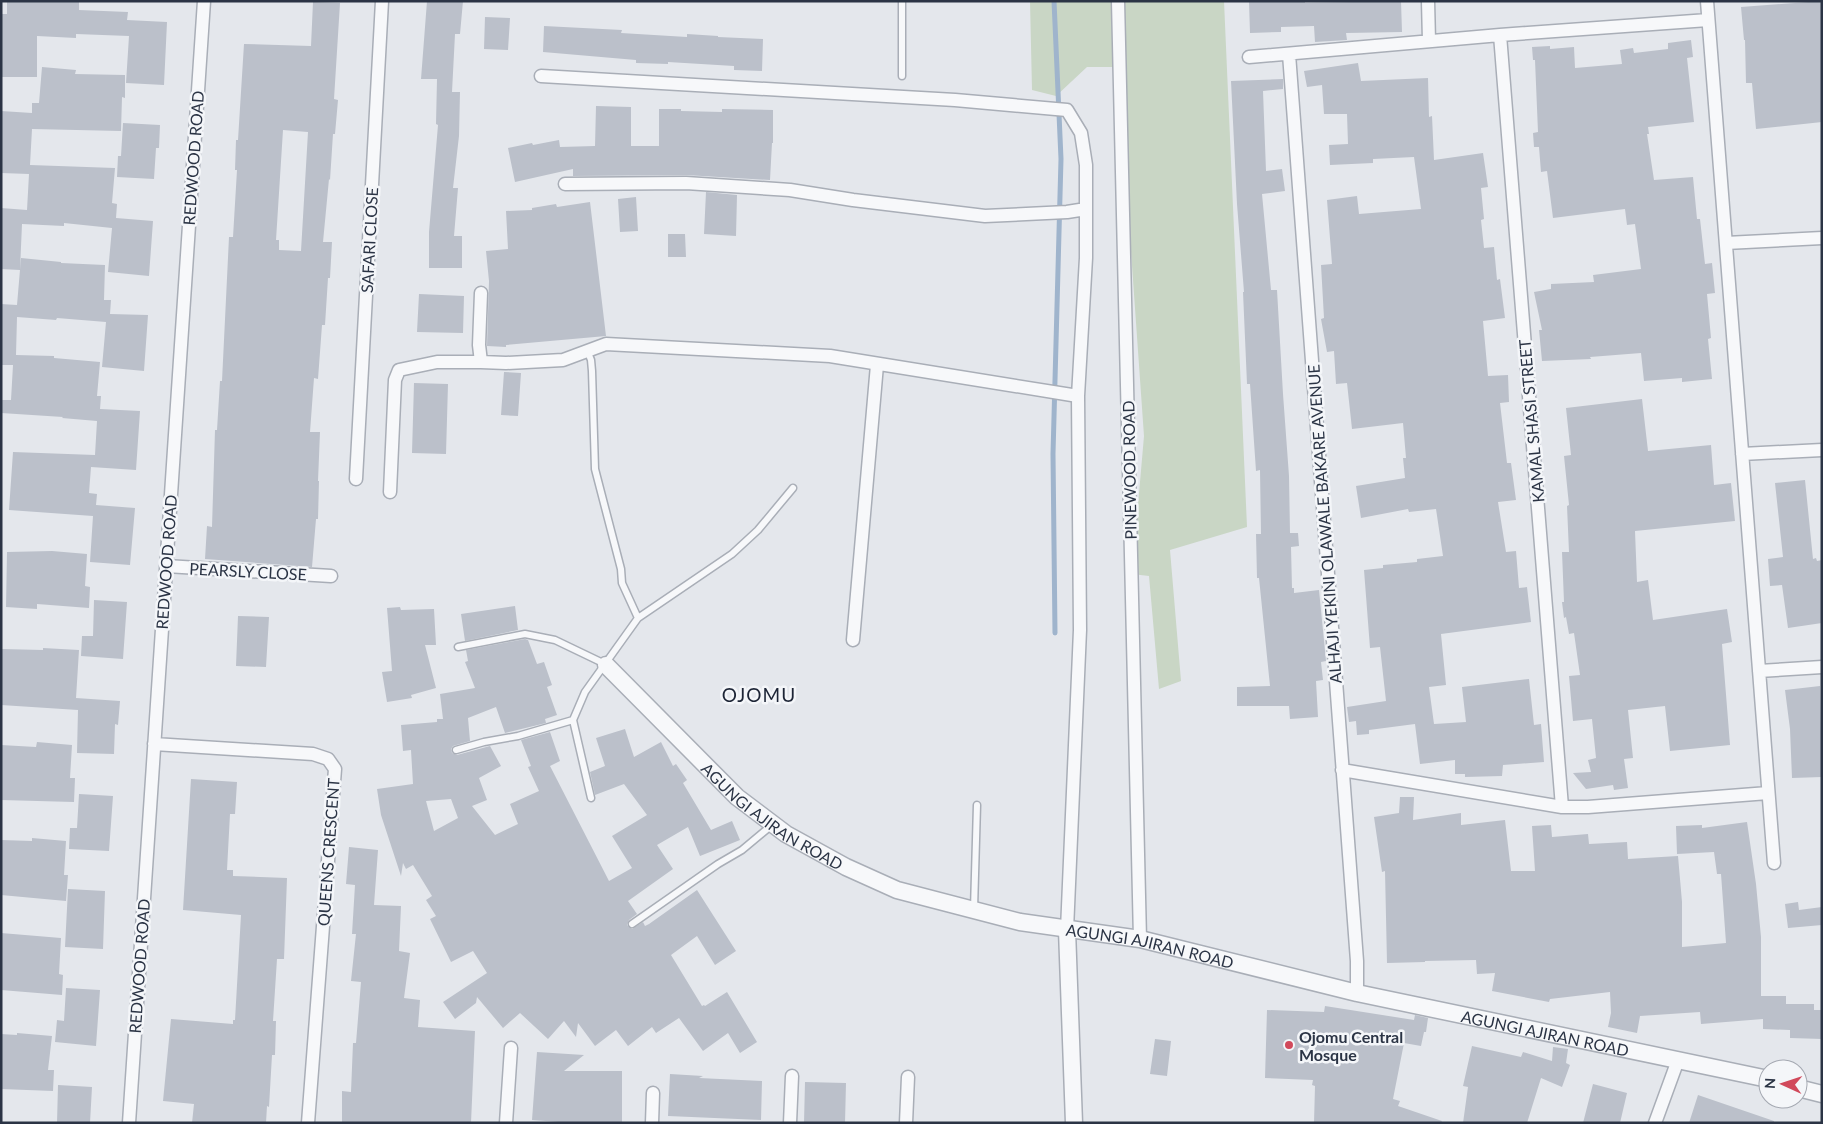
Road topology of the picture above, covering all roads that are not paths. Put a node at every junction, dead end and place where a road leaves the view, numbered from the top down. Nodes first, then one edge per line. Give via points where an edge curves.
1 (204, 1) edge
2 (382, 1) edge
3 (902, 1) edge
4 (1118, 1) edge
5 (1428, 1) edge
6 (1706, 1) edge
7 (1708, 20) junction
8 (1500, 35) junction
9 (1429, 41) junction
10 (1289, 54) junction
11 (1249, 57) dead end
12 (541, 76) dead end
13 (902, 76) dead end
14 (565, 184) dead end
15 (1086, 209) junction
16 (1822, 238) edge
17 (1726, 243) junction
18 (481, 292) dead end
19 (587, 350) junction
20 (481, 362) junction
21 (877, 364) junction
22 (1078, 396) junction
23 (1822, 450) edge
24 (1742, 454) junction
25 (356, 479) dead end
26 (793, 488) dead end
27 (390, 492) dead end
28 (166, 566) junction
29 (331, 576) dead end
30 (638, 618) junction
31 (853, 640) dead end
32 (458, 647) dead end
33 (606, 665) junction
34 (1822, 667) edge
35 (1759, 671) junction
36 (573, 720) junction
37 (154, 744) junction
38 (456, 750) dead end
39 (1342, 770) junction
40 (1768, 793) junction
41 (591, 798) dead end
42 (978, 805) dead end
43 (1562, 807) junction
44 (773, 824) junction
45 (1774, 863) dead end
46 (974, 910) junction
47 (632, 924) dead end
48 (1067, 930) junction
49 (1140, 939) junction
50 (1357, 993) junction
51 (511, 1048) dead end
52 (1678, 1060) junction
53 (792, 1076) dead end
54 (908, 1077) dead end
55 (1758, 1077) edge
56 (1808, 1090) edge
57 (653, 1093) dead end
58 (1822, 1094) edge
59 (129, 1123) edge
60 (308, 1123) edge
61 (506, 1123) edge
62 (652, 1123) edge
63 (790, 1123) edge
64 (906, 1123) edge
65 (1074, 1123) edge
66 (1655, 1123) edge

1 - 28 street, REDWOOD ROAD
2 - 25 street, SAFARI CLOSE
3 - 13 lane
4 - 49 street, PINEWOOD ROAD
5 - 9 street
6 - 7 street
7 - 8 street
7 - 17 street
8 - 9 street
8 - 43 street, KAMAL SHASI STREET
9 - 10 street
10 - 11 street
10 - 39 street, ALHAJI YEKINI OLAWALE BAKARE AVENUE
12 - 15 street via 955,100 1067,110 1081,133 1086,165
14 - 15 street via 705,184 790,190 985,216
15 - 22 street
16 - 17 street
17 - 24 street
18 - 20 street
19 - 20 street via 563,360
19 - 21 street via 606,344 830,356
19 - 30 lane via 592,371 595,469 622,583
20 - 27 street via 437,362 399,370 395,380
21 - 22 street
21 - 31 street
22 - 48 street via 1080,630
23 - 24 street
24 - 35 street
26 - 30 lane via 758,530 732,554
28 - 29 street, PEARSLY CLOSE
28 - 37 street, REDWOOD ROAD
30 - 33 lane
32 - 33 lane via 525,634 555,640
33 - 36 lane via 586,692
33 - 44 street, AGUNGI AJIRAN ROAD via 737,797
34 - 35 street
35 - 40 street
36 - 38 lane
36 - 41 lane
37 - 59 street, REDWOOD ROAD
37 - 60 street, QUEENS CRESCENT via 313,754 328,759 335,768
39 - 43 street
39 - 50 street, ALHAJI YEKINI OLAWALE BAKARE AVENUE
40 - 43 street
40 - 45 street
42 - 46 lane
44 - 46 street, AGUNGI AJIRAN ROAD via 846,867 897,890
44 - 47 lane via 742,850
46 - 48 street, AGUNGI AJIRAN ROAD
48 - 49 street, AGUNGI AJIRAN ROAD
48 - 65 street
49 - 50 street, AGUNGI AJIRAN ROAD
50 - 52 street, AGUNGI AJIRAN ROAD
51 - 61 street
52 - 55 street, AGUNGI AJIRAN ROAD
52 - 66 street
53 - 63 street
54 - 64 street
56 - 58 street
57 - 62 street

